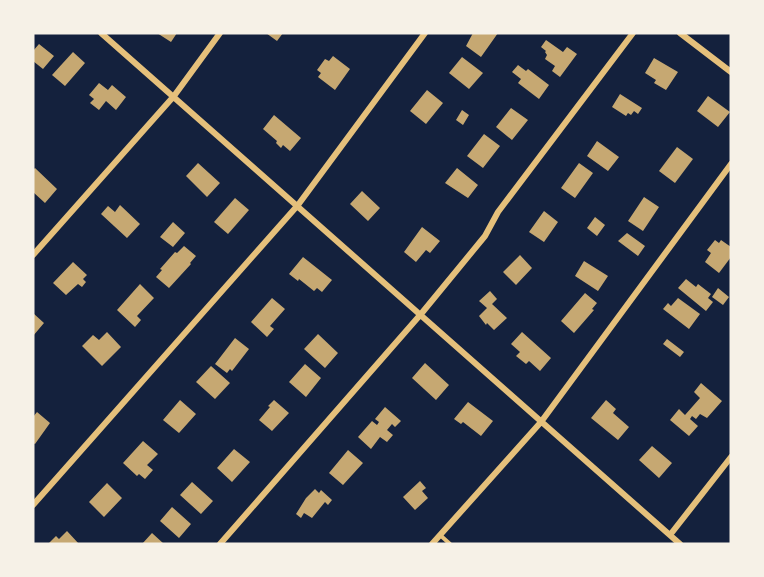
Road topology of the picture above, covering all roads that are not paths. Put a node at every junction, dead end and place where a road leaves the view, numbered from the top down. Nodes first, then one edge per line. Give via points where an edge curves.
1 (101, 33) edge
2 (220, 33) edge
3 (425, 33) edge
4 (633, 33) edge
5 (680, 33) edge
6 (731, 72) edge
7 (174, 96) junction
8 (731, 164) edge
9 (297, 205) junction
10 (33, 255) edge
11 (422, 314) junction
12 (541, 422) junction
13 (731, 457) edge
14 (33, 505) edge
15 (440, 535) junction
16 (670, 535) junction
17 (220, 544) edge
18 (432, 544) edge
19 (450, 544) edge
20 (680, 544) edge

1 - 7 street
2 - 7 street
3 - 9 street
4 - 11 street via 498,212 485,236
5 - 6 street
7 - 9 street
7 - 10 street
8 - 12 street
9 - 11 street
9 - 14 street
11 - 12 street
11 - 17 street
12 - 15 street
12 - 16 street
13 - 16 street
15 - 18 street
15 - 19 lane
16 - 20 street

